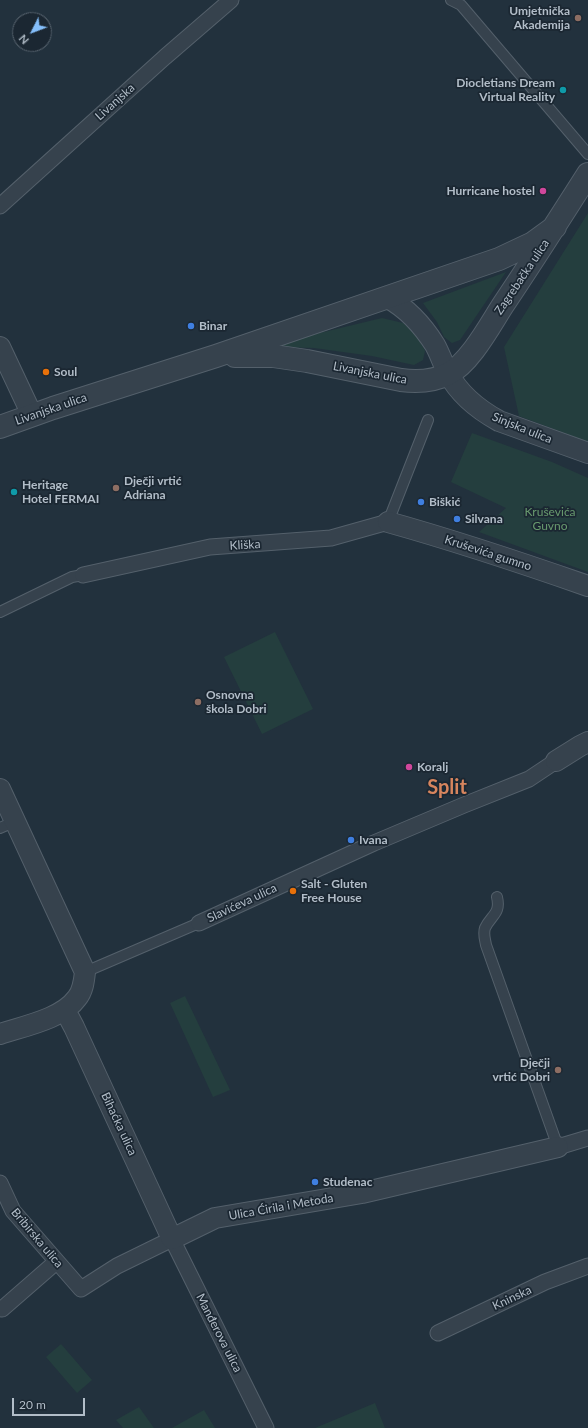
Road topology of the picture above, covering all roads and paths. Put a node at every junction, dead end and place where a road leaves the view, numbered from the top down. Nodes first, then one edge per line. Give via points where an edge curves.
1 (231, 0) edge
2 (450, 0) edge
3 (588, 154) edge
4 (588, 174) edge
5 (0, 206) edge
6 (555, 227) junction
7 (388, 298) junction
8 (0, 347) edge
9 (216, 356) junction
10 (448, 374) junction
11 (32, 415) junction
12 (428, 420) dead end
13 (0, 427) edge
14 (588, 454) edge
15 (388, 522) junction
16 (83, 575) joint
17 (588, 586) edge
18 (0, 612) edge
19 (588, 742) edge
20 (556, 761) joint
21 (0, 789) edge
22 (8, 824) edge
23 (497, 897) dead end
24 (199, 923) joint
25 (85, 972) junction
26 (65, 1010) junction
27 (0, 1034) edge
28 (588, 1138) edge
29 (558, 1147) junction
30 (0, 1183) edge
31 (172, 1239) junction
32 (56, 1262) junction
33 (588, 1266) edge
34 (81, 1289) joint
35 (2, 1309) dead end
36 (438, 1333) dead end
37 (266, 1428) edge

1 - 5 street, Livanjska
2 - 3 lane via 461,5
4 - 6 street, Zagrebačka ulica
6 - 7 street, Livanjska ulica via 533,243 499,259
6 - 10 street, Zagrebačka ulica via 471,353
7 - 9 street, Livanjska ulica
7 - 10 street via 401,305 423,328
8 - 11 street
9 - 10 street, Livanjska ulica via 273,356 414,382
9 - 11 street, Livanjska ulica
10 - 14 street, Sinjska ulica via 460,390 486,414
11 - 13 street, Livanjska ulica
12 - 15 lane
15 - 16 street, Kliška via 331,538 210,547
15 - 17 street, Kruševića gumno via 483,550
16 - 18 lane, Kliška via 72,577
19 - 20 street, Slavićeva ulica
20 - 24 street, Slavićeva ulica via 529,779 374,843
21 - 22 street
22 - 25 street
23 - 29 lane via 499,905 495,916 485,929 484,937
24 - 25 lane, Slavićeva ulica
25 - 26 street via 84,985 78,998
26 - 27 street
26 - 31 street, Bihaćka ulica
28 - 29 street, Ulica Ćirila i Metoda
29 - 31 street, Ulica Ćirila i Metoda via 362,1194 215,1218
30 - 32 street, Bribirska ulica via 13,1211
31 - 34 street, Ulica Ćirila i Metoda via 117,1266
31 - 37 street, Manđerova ulica
32 - 34 street, Bribirska ulica
32 - 35 street
33 - 36 street, Kninska via 545,1282

